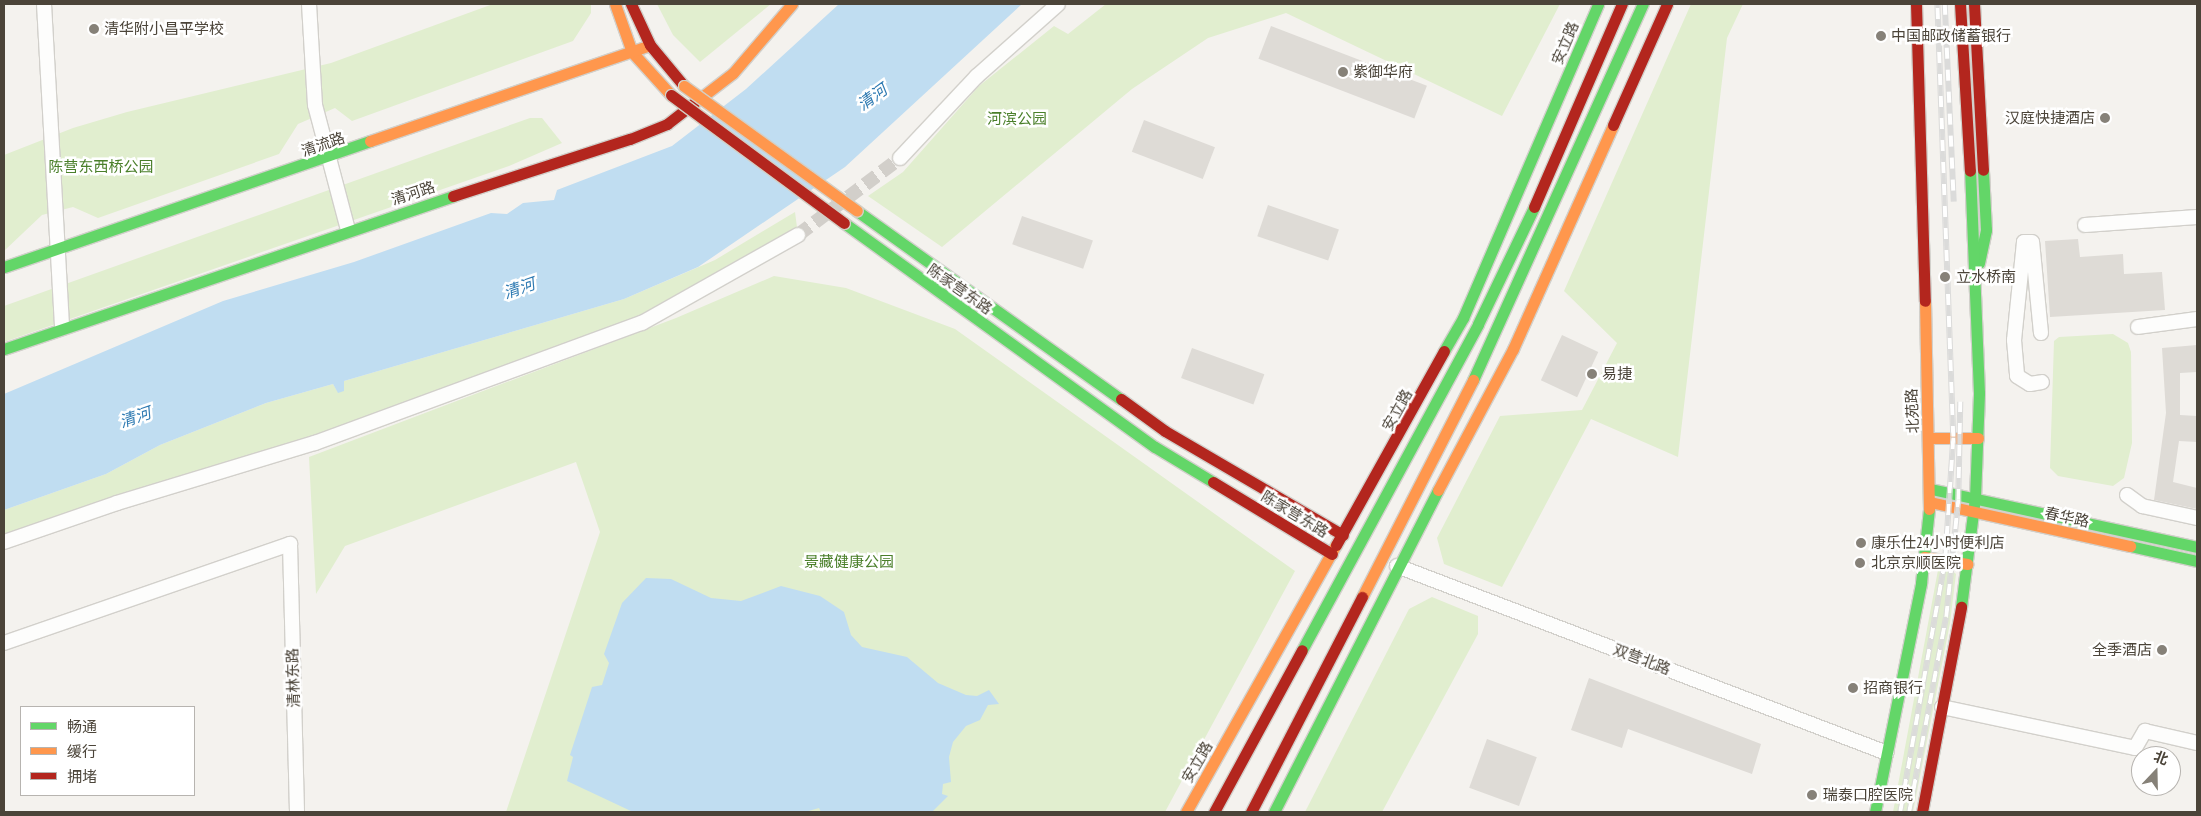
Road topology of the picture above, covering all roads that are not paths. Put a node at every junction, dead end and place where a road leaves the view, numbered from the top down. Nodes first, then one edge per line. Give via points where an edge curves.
1 (44, 4) edge
2 (309, 4) edge
3 (614, 4) edge
4 (630, 4) edge
5 (792, 4) edge
6 (1058, 4) edge
7 (1598, 4) edge
8 (1622, 4) edge
9 (1643, 4) edge
10 (1667, 4) edge
11 (1916, 4) edge
12 (1960, 4) edge
13 (1974, 4) edge
14 (650, 45) junction
15 (632, 52) junction
16 (900, 158) tunnel mouth
17 (327, 159) junction
18 (2197, 217) edge
19 (2085, 225) dead end
20 (348, 230) junction
21 (798, 235) tunnel mouth
22 (56, 248) junction
23 (4, 267) edge
24 (1976, 274) junction
25 (2197, 319) edge
26 (2138, 327) dead end
27 (62, 328) junction
28 (2041, 333) dead end
29 (4, 349) edge
30 (2042, 382) dead end
31 (1928, 438) junction
32 (1978, 438) junction
33 (1930, 489) junction
34 (2127, 496) dead end
35 (1975, 498) junction
36 (1930, 502) junction
37 (1974, 512) junction
38 (2197, 518) edge
39 (1343, 535) junction
40 (4, 542) edge
41 (2197, 547) edge
42 (1332, 554) junction
43 (1924, 557) junction
44 (2197, 561) edge
45 (1967, 564) junction
46 (1397, 566) junction
47 (4, 643) edge
48 (1942, 708) junction
49 (2197, 743) edge
50 (1887, 753) junction
51 (297, 812) edge
52 (1186, 812) edge
53 (1214, 812) edge
54 (1251, 812) edge
55 (1274, 812) edge
56 (1875, 812) edge
57 (1922, 812) edge

1 - 22 street
2 - 17 street via 315,105
3 - 15 street, 陈家营东路
4 - 14 street, 陈家营东路
5 - 20 street, 清河路 via 733,73 667,124 630,140
6 - 16 street via 977,76
7 - 39 street, 安立路 via 1463,318
8 - 53 street via 1516,247 1478,324
9 - 54 street via 1498,332
10 - 46 street via 1513,349
11 - 31 street, 北苑路
12 - 24 street
13 - 24 street via 1986,230
14 - 15 street, 清流路
14 - 39 street, 陈家营东路, bridge via 684,86 1165,431
15 - 17 street, 清流路
15 - 42 street, 陈家营东路, bridge via 671,95 1155,447
17 - 20 street
17 - 22 street, 清流路
18 - 19 street
20 - 27 street, 清河路
21 - 40 street via 642,323 315,443 116,503
22 - 23 street, 清流路
22 - 27 street
24 - 32 street
25 - 26 street
27 - 29 street, 清河路
28 - 30 street via 2032,242 2024,242 2014,340 2017,376 2030,384
31 - 32 street
31 - 33 street, 北苑路
32 - 35 street
33 - 35 street, 春华路
33 - 36 street, 北苑路
34 - 38 street via 2142,506
35 - 37 street
35 - 41 street, 春华路
36 - 37 street, 春华路
36 - 43 street, 北苑路
37 - 44 street, 春华路
37 - 45 street
39 - 42 street, 安立路
42 - 52 street, 安立路
43 - 45 street
43 - 50 street, 北苑路
45 - 48 street
46 - 50 street, 双营北路
46 - 55 street via 1323,721
47 - 51 street, 清林东路 via 290,544
48 - 49 street via 2135,748 2145,731
48 - 57 street
50 - 56 street, 北苑路

